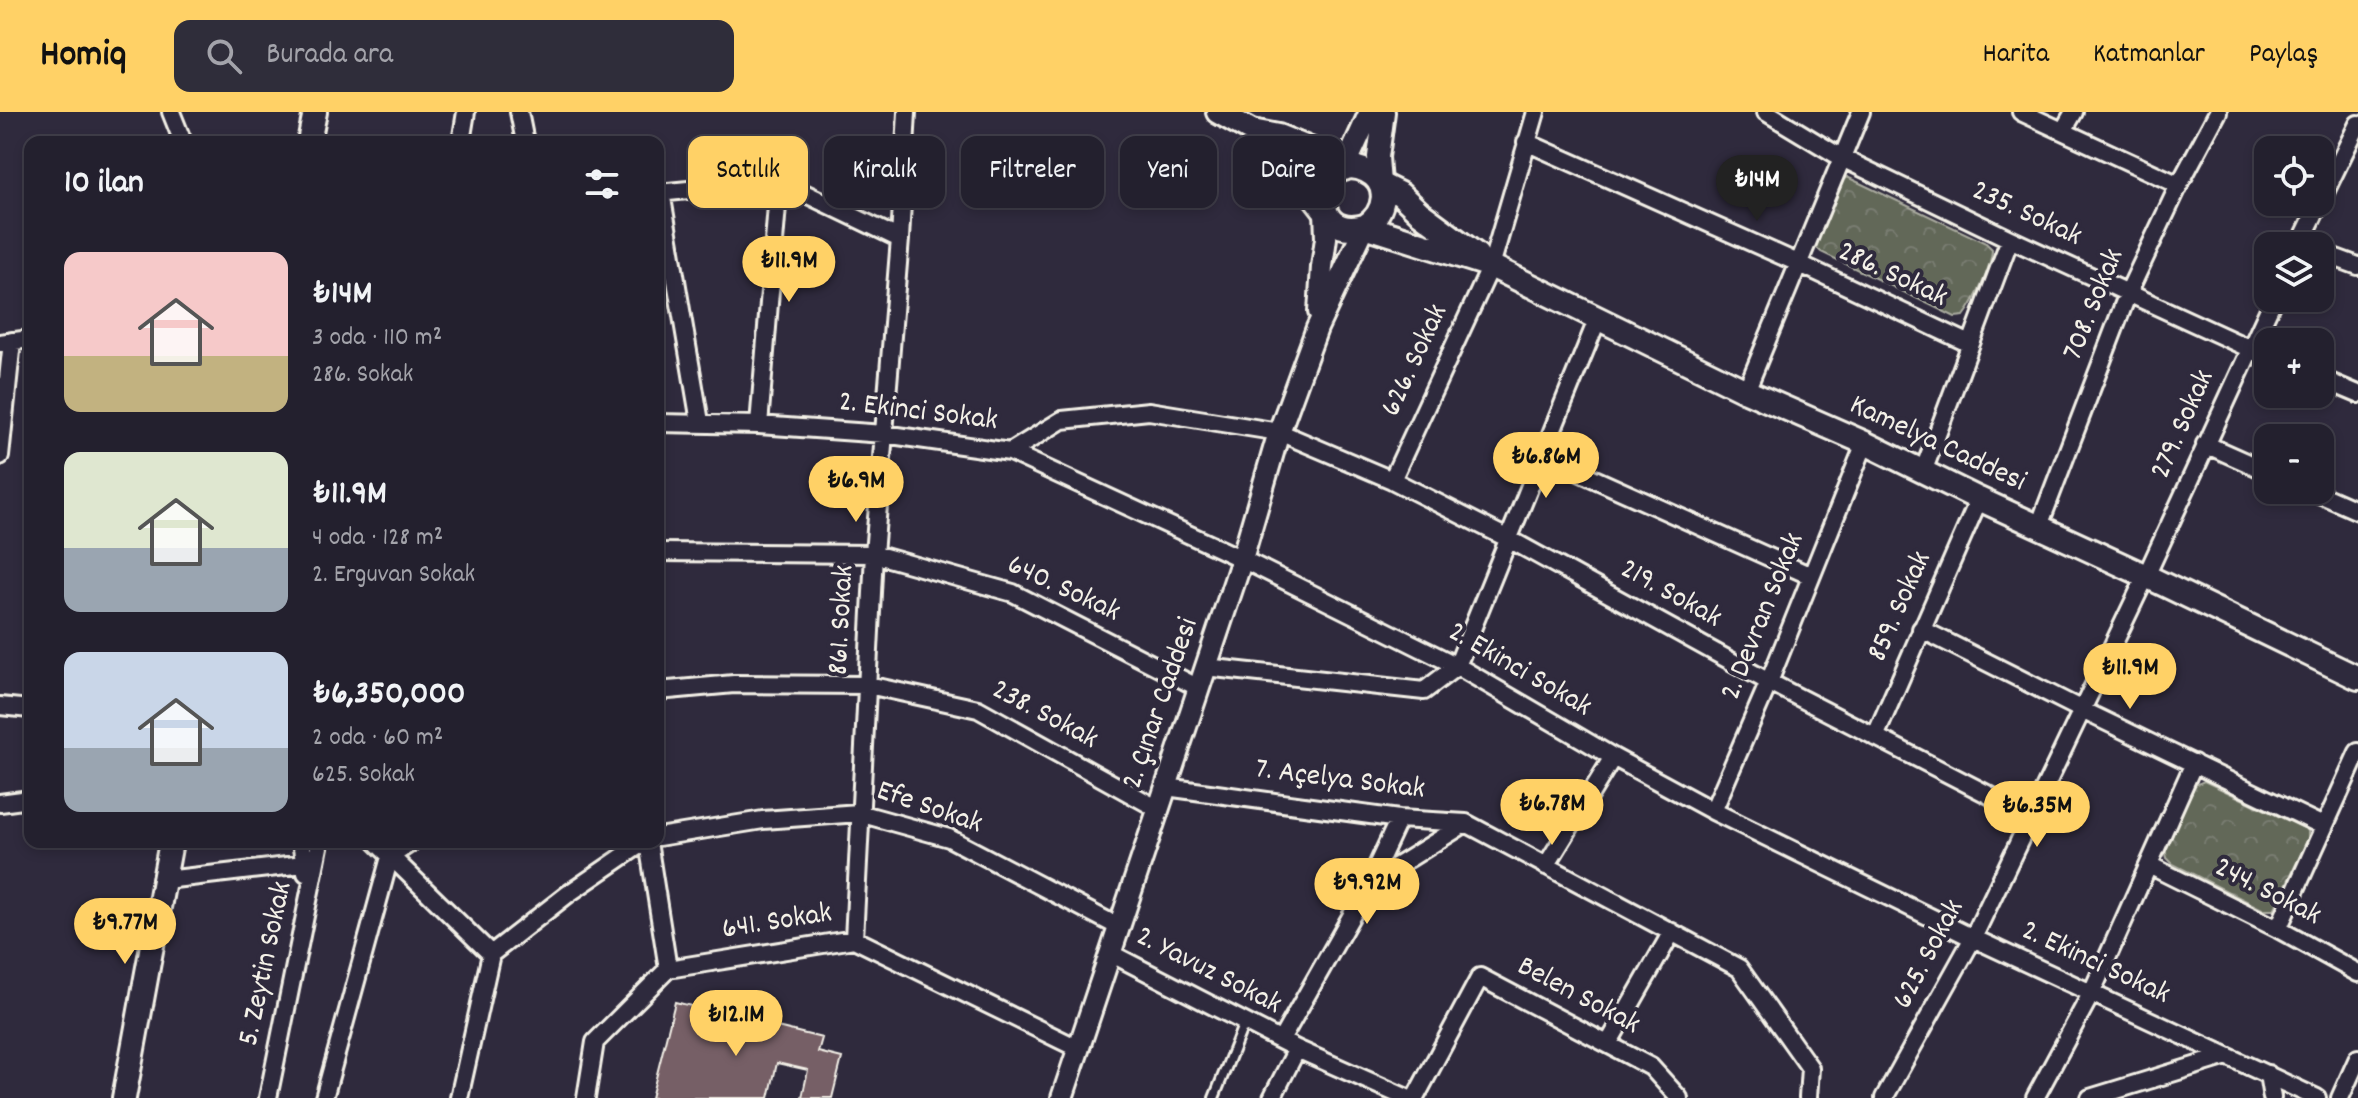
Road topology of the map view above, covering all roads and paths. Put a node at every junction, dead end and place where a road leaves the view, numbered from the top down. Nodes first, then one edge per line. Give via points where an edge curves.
1 (171, 112) edge
2 (315, 112) edge
3 (466, 112) edge
4 (519, 112) edge
5 (907, 112) edge
6 (1370, 112) edge
7 (1384, 112) edge
8 (1536, 112) edge
9 (1766, 112) edge
10 (1861, 112) edge
11 (2021, 112) edge
12 (2074, 112) edge
13 (2218, 112) edge
14 (1221, 113) edge
15 (2358, 124) edge
16 (1252, 131) junction
17 (2063, 131) junction
18 (181, 136) edge
19 (310, 136) edge
20 (462, 136) edge
21 (524, 136) edge
22 (1278, 136) edge
23 (1526, 142) junction
24 (1842, 158) junction
25 (1344, 169) joint
26 (1380, 184) junction
27 (2179, 185) junction
28 (688, 189) edge
29 (664, 192) edge
30 (808, 195) edge
31 (777, 208) edge
32 (1325, 208) edge
33 (1325, 211) junction
34 (664, 220) edge
35 (1365, 226) junction
36 (2307, 232) edge
37 (900, 239) junction
38 (2010, 239) junction
39 (2334, 257) edge
40 (1798, 263) junction
41 (1491, 266) junction
42 (2358, 266) edge
43 (2128, 293) junction
44 (2267, 312) edge
45 (1598, 318) junction
46 (1317, 328) junction
47 (6, 342) edge
48 (1970, 344) junction
49 (2249, 350) junction
50 (2254, 352) edge
51 (2334, 384) edge
52 (1746, 391) junction
53 (2358, 394) edge
54 (700, 422) junction
55 (664, 423) edge
56 (759, 425) junction
57 (1279, 432) junction
58 (884, 434) junction
59 (1865, 443) junction
60 (2205, 444) junction
61 (1010, 452) junction
62 (1541, 455) junction
63 (0, 456) edge
64 (2254, 466) edge
65 (1923, 472) junction
66 (1392, 480) junction
67 (1979, 499) junction
68 (2334, 500) edge
69 (2358, 511) edge
70 (2039, 526) junction
71 (1509, 539) junction
72 (664, 552) edge
73 (874, 554) junction
74 (1242, 559) junction
75 (1811, 576) junction
76 (2146, 576) junction
77 (1921, 629) junction
78 (1457, 666) junction
79 (1205, 667) junction
80 (2358, 678) edge
81 (1769, 682) junction
82 (868, 685) junction
83 (1199, 688) junction
84 (664, 690) edge
85 (0, 706) edge
86 (24, 708) edge
87 (2082, 710) junction
88 (1875, 737) junction
89 (2358, 752) edge
90 (1613, 757) junction
91 (2194, 763) junction
92 (1166, 787) junction
93 (24, 800) edge
94 (0, 803) edge
95 (1158, 809) junction
96 (1713, 811) junction
97 (859, 813) junction
98 (2030, 816) junction
99 (1399, 819) junction
100 (1466, 823) junction
101 (2323, 826) junction
102 (664, 836) edge
103 (170, 848) edge
104 (302, 848) edge
105 (319, 848) edge
106 (382, 848) edge
107 (403, 848) edge
108 (637, 848) edge
109 (647, 848) edge
110 (390, 857) junction
111 (304, 864) junction
112 (2149, 865) junction
113 (1546, 866) junction
114 (165, 880) junction
115 (1370, 883) junction
116 (310, 894) junction
117 (1119, 927) junction
118 (2278, 929) junction
119 (1672, 932) junction
120 (1973, 938) junction
121 (854, 939) junction
122 (1110, 953) junction
123 (491, 954) junction
124 (668, 969) junction
125 (2358, 973) edge
126 (2091, 994) junction
127 (1245, 1022) junction
128 (1281, 1040) junction
129 (1608, 1044) junction
130 (1079, 1049) junction
131 (1297, 1049) junction
132 (2227, 1056) junction
133 (2358, 1058) edge
134 (2268, 1074) junction
135 (124, 1098) edge
136 (268, 1098) edge
137 (324, 1098) edge
138 (459, 1098) edge
139 (586, 1098) edge
140 (1062, 1098) edge
141 (1214, 1098) edge
142 (1272, 1098) edge
143 (1407, 1098) edge
144 (1415, 1098) edge
145 (1679, 1098) edge
146 (1808, 1098) edge
147 (1884, 1098) edge
148 (2035, 1098) edge
149 (2090, 1098) edge
150 (2272, 1098) edge
151 (2317, 1098) edge
152 (2340, 1098) edge

1 - 18 street
2 - 19 main road
3 - 20 street
4 - 21 street
5 - 37 street, 861. Sokak
6 - 25 street
7 - 26 street
8 - 23 street, 626. Sokak
9 - 24 street, 235. Sokak
10 - 24 street
11 - 17 street
12 - 17 street
13 - 27 street, 708. Sokak
14 - 16 main road
15 - 36 street
16 - 22 main road
16 - 33 main road
17 - 27 street
23 - 40 street, 286. Sokak
23 - 41 street, 626. Sokak
24 - 38 street, 235. Sokak
24 - 40 street
25 - 26 main road via 1361,169
26 - 35 main road via 1383,204
26 - 41 main road
27 - 43 street, 708. Sokak
28 - 29 street
30 - 37 street
31 - 56 street
32 - 33 main road
33 - 35 main road via 1338,225
33 - 46 street
34 - 54 street
35 - 41 main road
35 - 46 street
37 - 58 street, 861. Sokak
38 - 43 street, 235. Sokak
38 - 48 street
39 - 42 street
40 - 48 street, 286. Sokak
40 - 52 street
41 - 45 main road, Kamelya Caddesi
41 - 66 street, 626. Sokak
43 - 49 street, 235. Sokak
43 - 70 street, 708. Sokak
44 - 49 street, 279. Sokak
45 - 52 main road, Kamelya Caddesi
45 - 62 street
46 - 57 street, 2. Çınar Caddesi
47 - 63 street
48 - 65 street
49 - 50 street, 235. Sokak
49 - 60 street, 279. Sokak
51 - 53 street
52 - 59 main road, Kamelya Caddesi
54 - 55 street, 2. Ekinci Sokak
54 - 56 street, 2. Ekinci Sokak
56 - 58 street, 2. Ekinci Sokak
57 - 61 street, 219. Sokak via 1149,411 1062,420
57 - 66 street, 219. Sokak
57 - 74 street, 2. Çınar Caddesi
58 - 61 street, 2. Ekinci Sokak
58 - 73 street, 861. Sokak
59 - 65 main road, Kamelya Caddesi
59 - 75 street, 2. Devran Sokak
60 - 64 street
60 - 76 street, 279. Sokak
61 - 74 street, 2. Ekinci Sokak
62 - 71 street
62 - 75 street
65 - 67 main road, Kamelya Caddesi
66 - 71 street, 219. Sokak
67 - 70 main road, Kamelya Caddesi
67 - 77 street, 859. Sokak
68 - 69 street
70 - 76 main road, Kamelya Caddesi
71 - 78 street
71 - 81 street, 219. Sokak
72 - 73 street, 640. Sokak
73 - 82 street, 861. Sokak
73 - 83 street, 640. Sokak via 1013,593
74 - 78 street, 2. Ekinci Sokak
74 - 79 street, 2. Çınar Caddesi
75 - 81 street, 2. Devran Sokak
76 - 80 main road, Kamelya Caddesi
76 - 87 street, 625. Sokak
77 - 87 street
77 - 88 street, 859. Sokak
78 - 79 street via 1424,691
78 - 90 street, 2. Ekinci Sokak
79 - 83 street, 2. Çınar Caddesi
81 - 88 street, 219. Sokak
81 - 96 street, 2. Devran Sokak
82 - 84 street, 238. Sokak via 734,684
82 - 95 street, 238. Sokak via 978,709
82 - 97 street, 861. Sokak
83 - 92 street, 2. Çınar Caddesi
85 - 86 street
87 - 91 street
87 - 98 street, 625. Sokak
88 - 98 street, 219. Sokak
89 - 101 street
90 - 96 street, 2. Ekinci Sokak
90 - 113 street
91 - 101 street
91 - 112 street
92 - 95 street, 2. Çınar Caddesi
92 - 99 street, 7. Açelya Sokak
93 - 94 street
95 - 117 street, 2. Çınar Caddesi
96 - 120 street, 2. Ekinci Sokak
97 - 102 street, Efe Sokak via 763,820
97 - 117 street, Efe Sokak via 949,838
97 - 121 street, 861. Sokak
98 - 120 street, 625. Sokak
99 - 100 street, 7. Açelya Sokak
99 - 115 street, 2. Yavuz Sokak
100 - 113 street, 7. Açelya Sokak
100 - 115 street, 2. Yavuz Sokak
101 - 118 street
103 - 114 main road
104 - 111 street
105 - 116 street, 5. Zeytin Sokak
106 - 110 street
107 - 110 street
108 - 123 street
109 - 124 street
110 - 123 street
110 - 137 street
111 - 114 street
111 - 116 street
112 - 118 street, 244. Sokak
112 - 126 street
113 - 119 street, 7. Açelya Sokak
114 - 135 main road
115 - 128 street, 2. Yavuz Sokak
116 - 136 street, 5. Zeytin Sokak
117 - 122 street, 2. Çınar Caddesi
118 - 125 street, 244. Sokak
119 - 129 street
119 - 146 street, 7. Açelya Sokak via 1739,968 1810,1068
120 - 126 street, 2. Ekinci Sokak
120 - 147 street, 625. Sokak
121 - 124 street, 641. Sokak
121 - 130 street, 641. Sokak
122 - 127 street, 2. Yavuz Sokak
122 - 130 street, 2. Çınar Caddesi
123 - 138 street
124 - 139 street via 595,1042
126 - 132 street, 2. Ekinci Sokak
126 - 148 street
127 - 128 street, 2. Yavuz Sokak
127 - 141 lane
128 - 131 street, 2. Yavuz Sokak
129 - 144 street, Belen Sokak via 1480,977
129 - 145 street, Belen Sokak via 1651,1067
130 - 140 street, 2. Çınar Caddesi
131 - 142 street, 2. Yavuz Sokak
131 - 143 street, 2. Yavuz Sokak
132 - 134 street, 2. Ekinci Sokak
132 - 149 street
133 - 152 street
134 - 150 street
134 - 151 street, 2. Ekinci Sokak

